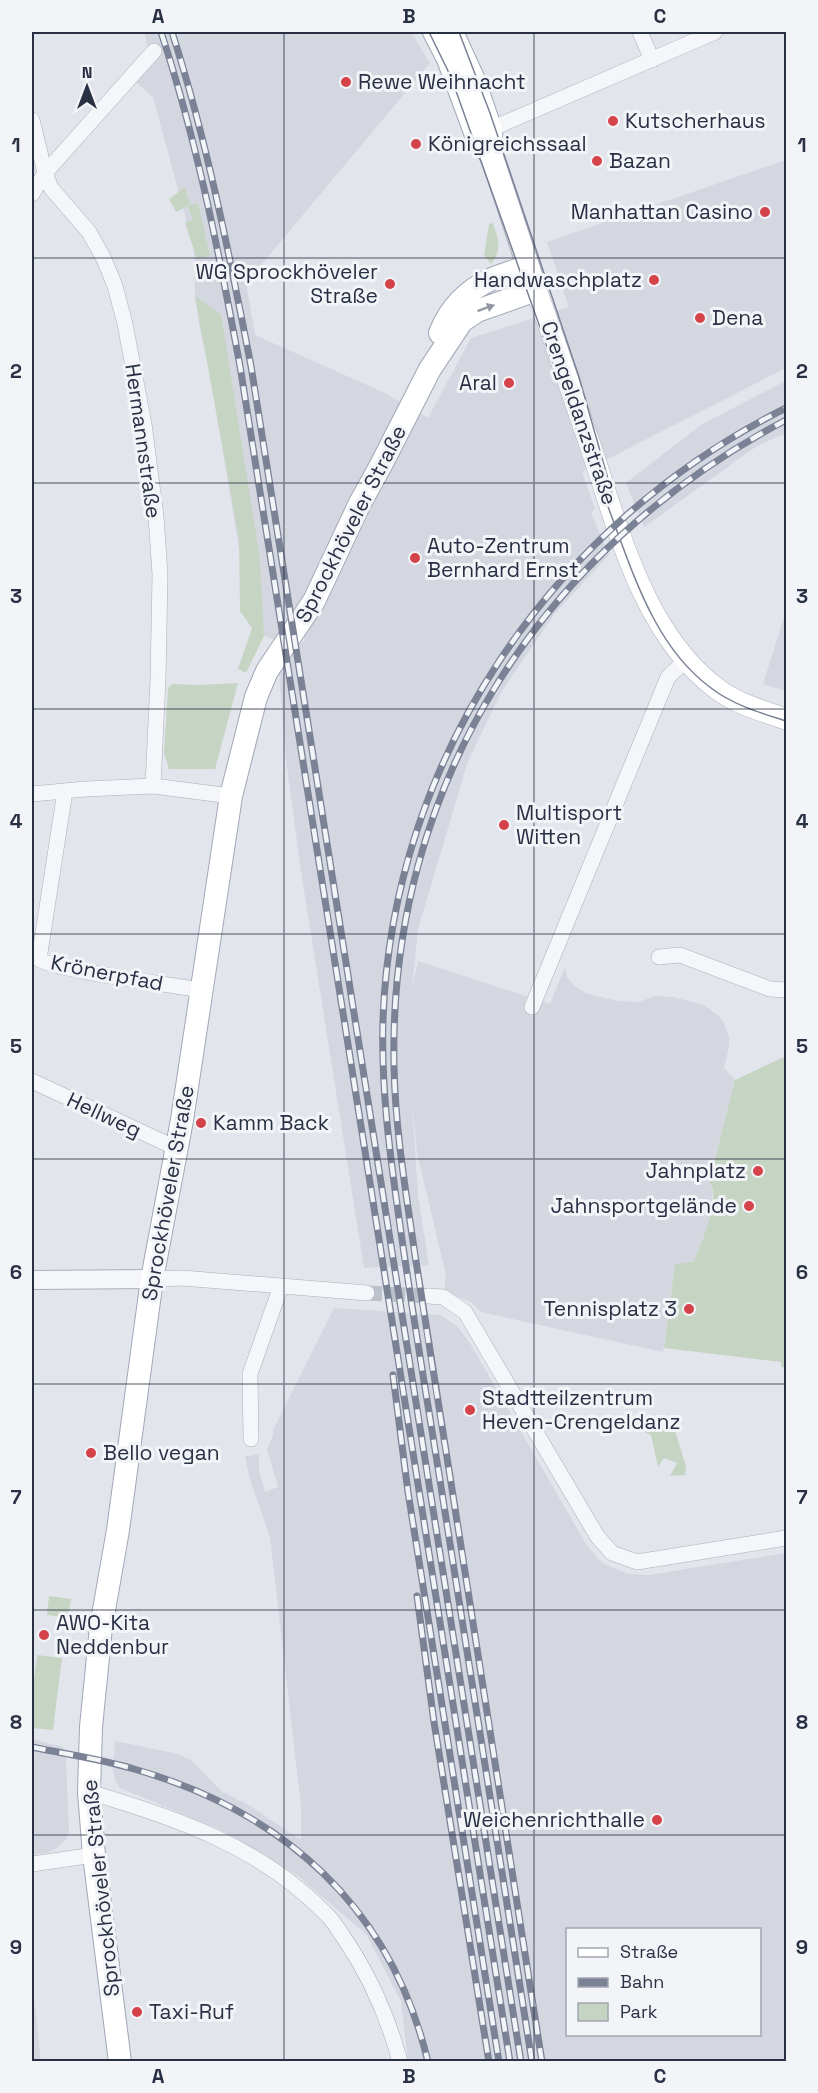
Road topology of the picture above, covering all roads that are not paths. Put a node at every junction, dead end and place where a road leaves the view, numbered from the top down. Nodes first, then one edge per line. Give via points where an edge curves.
1 (434, 32) edge
2 (452, 32) edge
3 (640, 32) edge
4 (716, 32) edge
5 (154, 51) dead end
6 (652, 60) junction
7 (32, 120) edge
8 (483, 133) junction
9 (45, 173) junction
10 (32, 194) edge
11 (528, 266) junction
12 (536, 290) junction
13 (430, 369) junction
14 (686, 660) junction
15 (786, 719) edge
16 (153, 786) junction
17 (65, 791) junction
18 (32, 794) edge
19 (231, 796) junction
20 (659, 957) dead end
21 (201, 990) junction
22 (786, 990) edge
23 (532, 1007) dead end
24 (32, 1081) edge
25 (176, 1148) junction
26 (152, 1279) junction
27 (32, 1280) edge
28 (281, 1286) junction
29 (367, 1293) tunnel mouth
30 (428, 1296) tunnel mouth
31 (251, 1439) dead end
32 (786, 1539) edge
33 (89, 1792) junction
34 (94, 1855) junction
35 (32, 1864) edge
36 (120, 2061) edge
37 (400, 2061) edge

1 - 8 main road, Crengeldanzstraße
2 - 8 main road, Crengeldanzstraße via 474,80
3 - 6 street
4 - 6 street
5 - 9 street
6 - 8 street
7 - 9 street, Hermannstraße
8 - 11 main road, Crengeldanzstraße
9 - 10 street
9 - 16 street, Hermannstraße via 51,188 89,232 115,286 144,424 160,575
11 - 12 main road, Crengeldanzstraße
11 - 13 main road, Sprockhöveler Straße via 492,279 456,304 437,340
13 -> 12 main road, Sprockhöveler Straße via 462,321 477,311
12 - 14 main road, Crengeldanzstraße via 627,555 659,622
13 - 19 main road, Sprockhöveler Straße via 314,601 267,671 253,705
14 - 15 main road, Crengeldanzstraße via 717,689
14 - 23 street via 668,677
16 - 17 street
16 - 19 street
17 - 18 street
17 - 21 street, Krönerpfad via 39,958 44,963 79,970
19 - 21 main road, Sprockhöveler Straße
20 - 22 street via 680,955 770,989
21 - 25 main road, Sprockhöveler Straße
24 - 25 street, Hellweg
25 - 26 main road, Sprockhöveler Straße
26 - 27 street
26 - 28 street
26 - 33 main road, Sprockhöveler Straße via 101,1627
28 - 29 street
28 - 31 street via 250,1374
30 - 32 street via 443,1297 465,1312 597,1536 612,1552 637,1562
33 - 34 main road, Sprockhöveler Straße
33 - 37 street via 154,1811 220,1838 284,1877 329,1917 363,1966
34 - 35 street
34 - 36 main road, Sprockhöveler Straße

